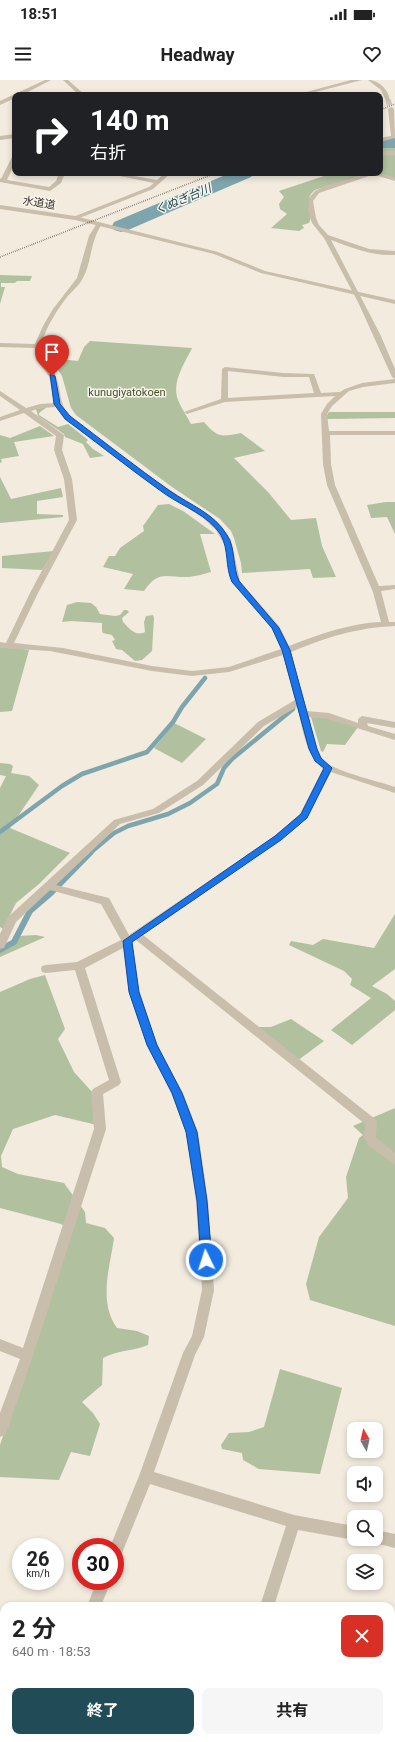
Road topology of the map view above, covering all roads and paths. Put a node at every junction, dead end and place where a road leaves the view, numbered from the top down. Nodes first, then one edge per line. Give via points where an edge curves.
1 (49, 80) edge
2 (65, 80) edge
3 (360, 80) edge
4 (370, 80) edge
5 (27, 92) edge
6 (79, 92) edge
7 (309, 92) edge
8 (12, 99) edge
9 (383, 100) tunnel mouth
10 (0, 103) edge
11 (390, 109) dead end
12 (12, 136) edge
13 (0, 138) edge
14 (383, 139) edge
15 (383, 153) edge
16 (395, 153) edge
17 (12, 162) edge
18 (61, 176) edge
19 (125, 176) edge
20 (165, 176) edge
21 (366, 176) edge
22 (383, 176) edge
23 (395, 179) edge
24 (2, 180) edge
25 (158, 182) junction
26 (0, 207) edge
27 (75, 218) junction
28 (99, 224) junction
29 (326, 236) junction
30 (395, 254) edge
31 (356, 293) junction
32 (395, 302) edge
33 (0, 345) edge
34 (38, 346) junction
35 (393, 351) dead end
36 (385, 354) junction
37 (395, 377) edge
38 (395, 381) edge
39 (0, 394) edge
40 (341, 394) junction
41 (318, 395) junction
42 (224, 400) junction
43 (57, 404) junction
44 (25, 410) junction
45 (187, 412) dead end
46 (0, 419) edge
47 (326, 433) junction
48 (395, 433) edge
49 (395, 587) edge
50 (375, 589) junction
51 (390, 624) edge
52 (4, 645) edge
53 (286, 650) junction
54 (301, 701) junction
55 (304, 714) junction
56 (395, 725) edge
57 (364, 728) junction
58 (395, 737) edge
59 (328, 768) junction
60 (395, 790) edge
61 (48, 886) junction
62 (132, 938) junction
63 (0, 945) edge
64 (79, 966) junction
65 (46, 969) dead end
66 (395, 1160) edge
67 (0, 1345) edge
68 (27, 1356) junction
69 (1, 1425) edge
70 (146, 1476) junction
71 (294, 1522) junction
72 (347, 1532) edge
73 (121, 1538) edge
74 (383, 1538) edge
75 (395, 1541) edge
76 (100, 1590) edge
77 (96, 1602) edge
78 (268, 1602) edge

1 - 5 street
2 - 6 street
3 - 7 street
4 - 9 street via 383,89 388,99
8 - 10 street
11 - 14 street via 394,137
12 - 13 street
15 - 16 street
17 - 24 street
18 - 24 street via 59,182 50,189
19 - 25 street
20 - 25 street
21 - 29 street via 322,189 314,193 310,199 314,221
22 - 23 street
25 - 27 street via 151,188
26 - 27 street, 水道道
27 - 28 street, 水道道
28 - 31 street, 水道道 via 216,253 263,272
28 - 34 street via 92,232 80,277 64,297
29 - 30 street via 367,251
29 - 31 street
31 - 32 street, 水道道
31 - 36 street
33 - 34 street
34 - 43 street via 38,357 52,376
35 - 36 street
36 - 37 street
38 - 40 street via 362,385
39 - 44 street
40 - 41 street
40 - 47 street via 329,405 324,414
41 - 42 street
41 - 42 street via 312,375 225,369
42 - 45 street
43 - 44 street
43 - 53 street via 68,418 169,493 217,525 229,546 232,574 236,582 276,628
44 - 46 street
44 - 52 street via 60,435 58,450 68,479 73,520
47 - 48 street
47 - 50 street via 331,485
49 - 50 street
50 - 51 street
51 - 53 street via 345,631
52 - 53 street via 91,656 147,668 202,673 242,667
53 - 54 street
54 - 55 street
54 - 61 street via 261,724 200,783 156,811 117,822
55 - 57 street via 329,716
55 - 59 street via 318,760
56 - 57 street via 362,719
57 - 58 street
59 - 60 street
59 - 62 street via 304,816 278,838
61 - 62 street via 105,901
61 - 63 street via 12,920
62 - 64 street
62 - 66 street via 371,1122 370,1137 373,1143
62 - 70 street via 134,992 152,1045 177,1093 192,1132 202,1201 208,1290 198,1337 189,1353
64 - 65 street
64 - 68 street via 115,1082 97,1092 100,1129
67 - 68 street
68 - 69 street
70 - 71 street
70 - 73 street
71 - 72 street
71 - 78 street
74 - 75 street
76 - 77 street

